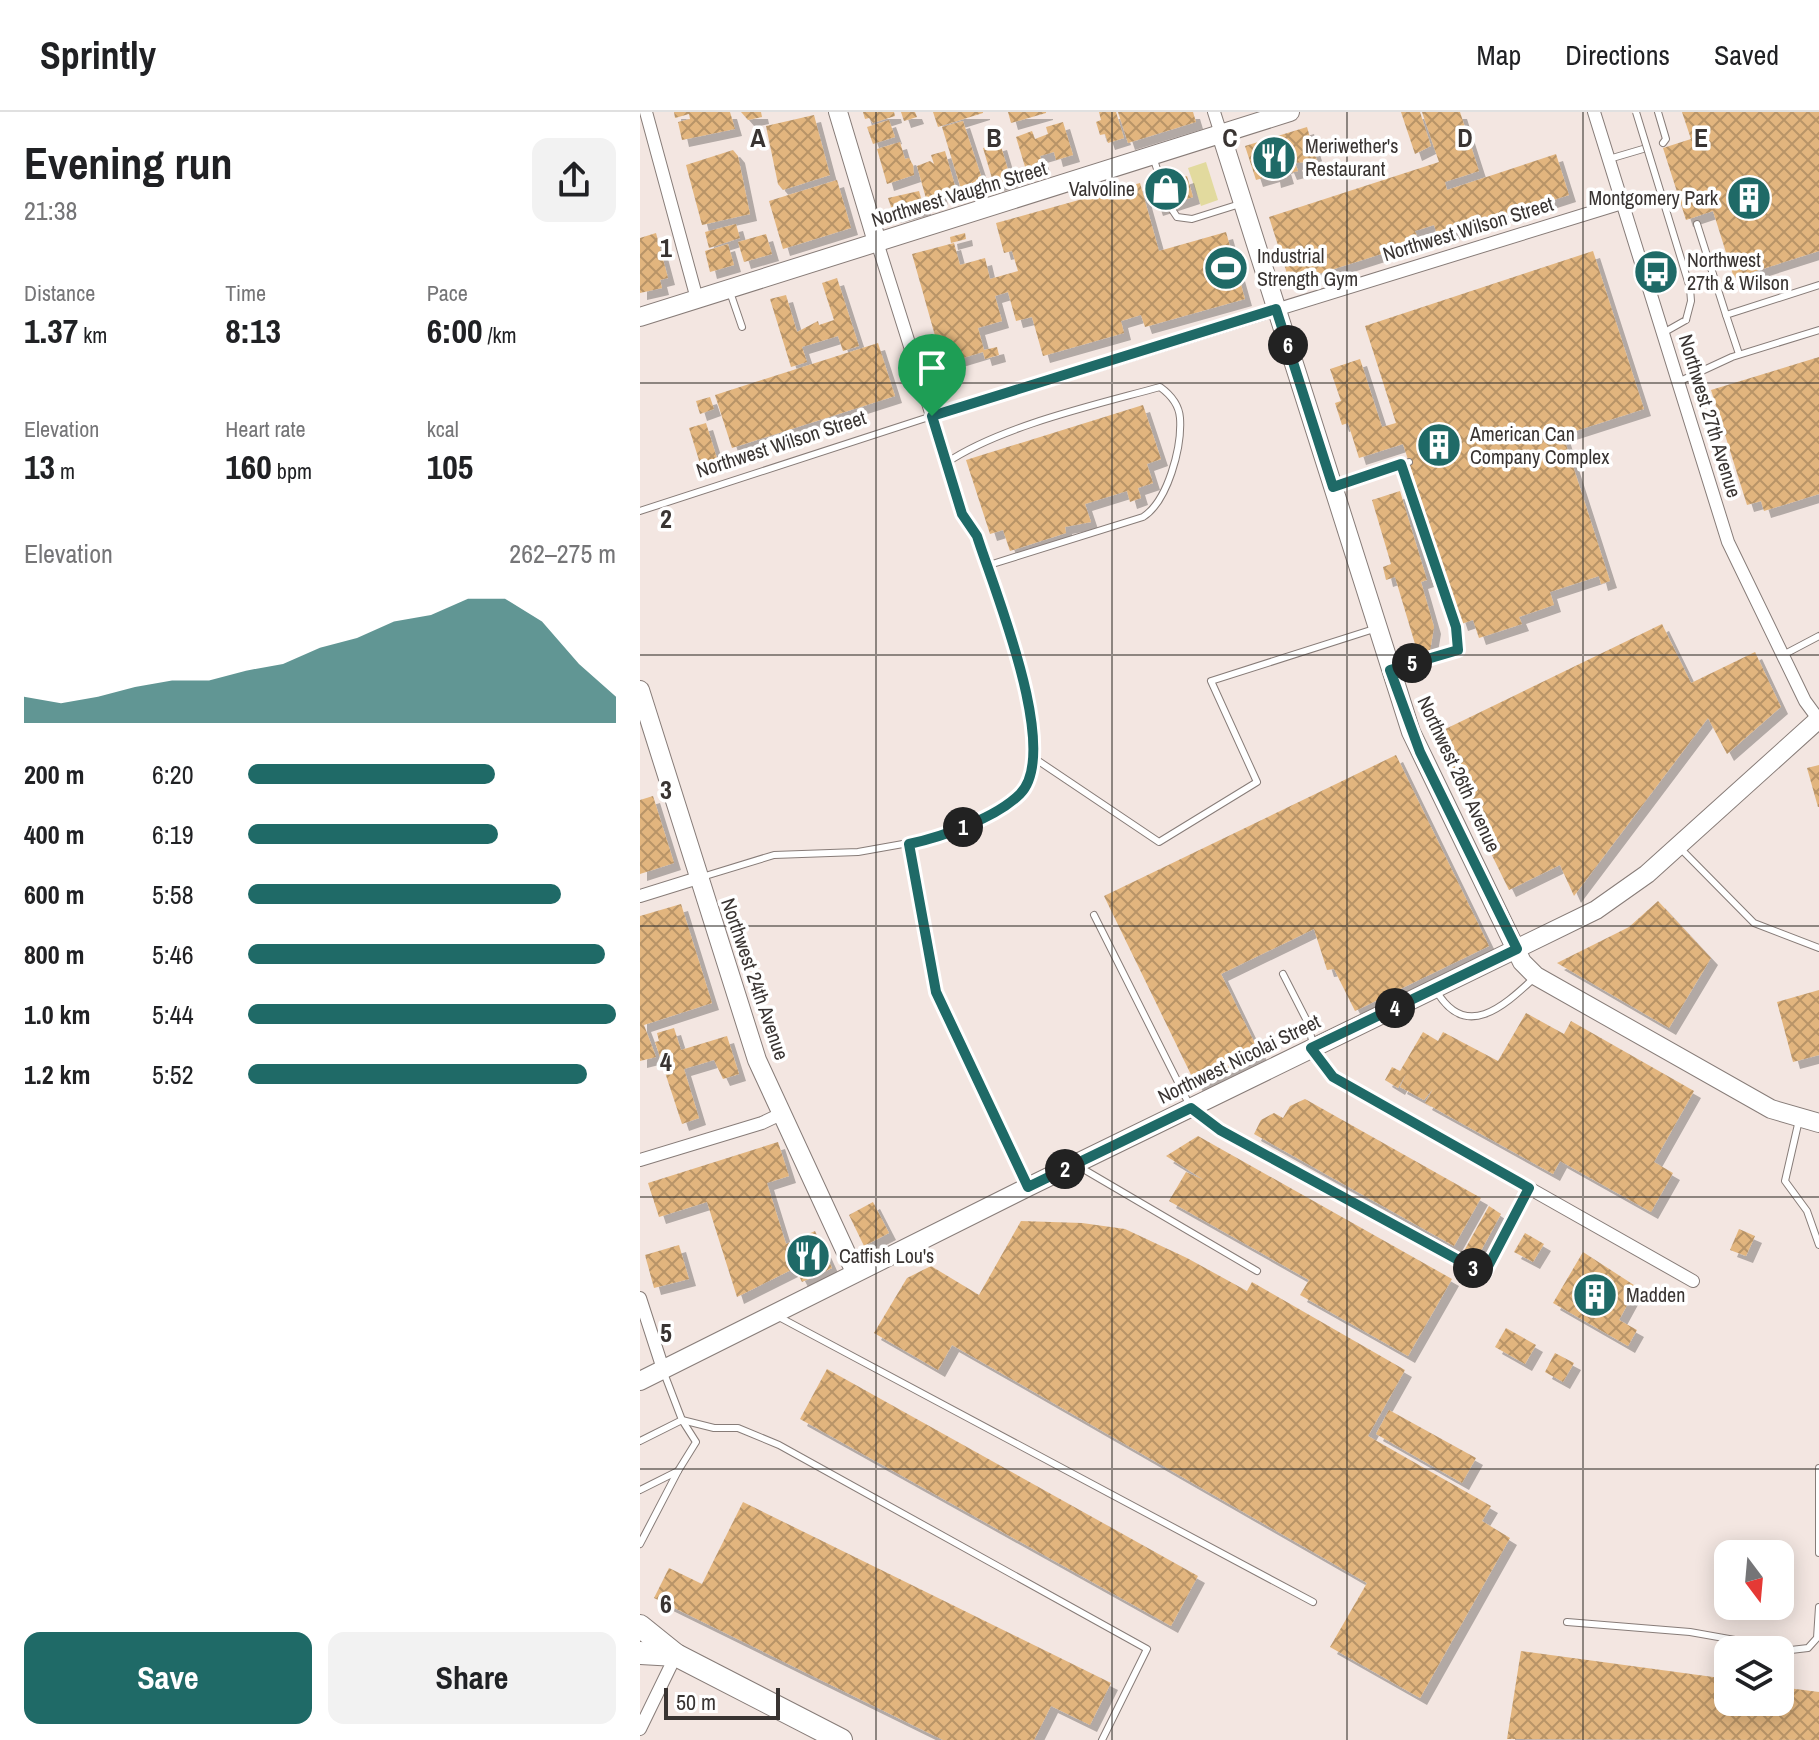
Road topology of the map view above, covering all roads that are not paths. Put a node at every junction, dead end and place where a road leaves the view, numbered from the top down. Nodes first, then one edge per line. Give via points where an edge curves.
1 (646, 112) edge
2 (838, 112) edge
3 (1214, 112) edge
4 (1290, 112) edge
5 (1594, 112) edge
6 (1636, 112) edge
7 (1658, 112) edge
8 (1221, 134) junction
9 (1663, 143) dead end
10 (1643, 149) dead end
11 (1153, 155) junction
12 (1609, 159) junction
13 (1162, 184) dead end
14 (1243, 203) junction
15 (1622, 203) junction
16 (1169, 205) dead end
17 (1697, 224) dead end
18 (877, 242) junction
19 (1819, 285) edge
20 (729, 288) junction
21 (697, 299) junction
22 (1276, 309) junction
23 (1726, 315) junction
24 (640, 317) edge
25 (742, 327) dead end
26 (1819, 330) edge
27 (1663, 333) junction
28 (1739, 354) junction
29 (1678, 382) junction
30 (932, 416) junction
31 (946, 463) junction
32 (1333, 487) junction
33 (640, 511) edge
34 (986, 566) junction
35 (1377, 628) junction
36 (1819, 636) edge
37 (1783, 655) junction
38 (1390, 670) junction
39 (641, 699) edge
40 (1819, 720) edge
41 (1034, 758) junction
42 (909, 844) junction
43 (1678, 846) junction
44 (698, 878) junction
45 (640, 896) edge
46 (1094, 915) dead end
47 (1819, 948) edge
48 (1517, 949) junction
49 (1283, 974) dead end
50 (1536, 976) junction
51 (1434, 989) junction
52 (1312, 1048) junction
53 (1191, 1108) junction
54 (783, 1113) junction
55 (1799, 1119) junction
56 (1819, 1123) edge
57 (640, 1160) edge
58 (1075, 1164) junction
59 (1028, 1187) junction
60 (1529, 1188) junction
61 (1819, 1245) edge
62 (1257, 1271) dead end
63 (855, 1272) junction
64 (1693, 1281) dead end
65 (640, 1298) edge
66 (773, 1314) junction
67 (663, 1369) junction
68 (640, 1381) edge
69 (682, 1420) junction
70 (640, 1441) edge
71 (1819, 1468) edge
72 (678, 1471) junction
73 (640, 1490) edge
74 (640, 1544) edge
75 (1819, 1553) edge
76 (1313, 1602) dead end
77 (1819, 1607) edge
78 (1567, 1622) dead end
79 (640, 1626) edge
80 (640, 1653) edge
81 (676, 1655) junction
82 (640, 1729) edge
83 (813, 1734) edge
84 (841, 1740) edge
85 (1102, 1740) edge

1 - 21 street
2 - 18 street
3 - 8 street, Northwest 26th Avenue
4 - 8 street, Northwest Vaughn Street
5 - 12 street, Northwest 27th Avenue
6 - 27 lane, bridge via 1690,288 1686,320
7 - 9 lane
8 - 11 street, Northwest Vaughn Street
8 - 14 street, Northwest 26th Avenue
10 - 12 lane
11 - 13 lane
11 - 18 street, Northwest Vaughn Street
12 - 15 street, Northwest 27th Avenue
14 - 16 lane via 1187,220 1177,217
14 - 22 street, Northwest 26th Avenue
15 - 22 street, Northwest Wilson Street
15 - 27 street, Northwest 27th Avenue
17 - 23 lane
18 - 20 street, Northwest Vaughn Street
18 - 30 street
19 - 23 lane
20 - 21 street, Northwest Vaughn Street
20 - 25 lane
21 - 24 street, Northwest Vaughn Street
22 - 30 street, Northwest Wilson Street
22 - 32 street, Northwest 26th Avenue
23 - 28 lane
26 - 28 lane
27 - 29 street, Northwest 27th Avenue
28 - 29 lane
29 - 37 street, Northwest 27th Avenue via 1728,542
30 - 31 lane
30 - 33 lane, Northwest Wilson Street
31 - 34 lane
31 - 34 lane via 972,445 1160,387 1172,396 1180,416 1177,448 1156,509
32 - 35 street, Northwest 26th Avenue
32 - 38 lane via 1405,463 1456,627 1458,650
34 - 41 lane via 1028,696
35 - 38 street, Northwest 26th Avenue
35 - 41 lane via 1211,681 1257,782 1159,842
36 - 37 lane
37 - 40 street, Northwest 27th Avenue
38 - 48 street, Northwest 26th Avenue via 1420,752
39 - 44 street, Northwest 24th Avenue
40 - 43 street, Northwest Nicolai Street
41 - 42 lane via 1020,794 961,828
42 - 44 lane via 774,855
42 - 59 lane via 936,992
43 - 47 lane via 1754,923
43 - 48 street, Northwest Nicolai Street via 1611,901
44 - 45 street
44 - 54 street, Northwest 24th Avenue via 752,1048
46 - 53 lane
48 - 50 street, Northwest 26th Avenue
48 - 51 street, Northwest Nicolai Street
49 - 52 lane via 1307,1021
50 - 51 lane via 1510,1000 1473,1019 1458,1016
50 - 55 street, Northwest 26th Avenue via 1758,1102
51 - 52 street, Northwest Nicolai Street
52 - 53 street, Northwest Nicolai Street
52 - 60 street via 1333,1077
53 - 58 street, Northwest Nicolai Street
53 - 60 lane via 1220,1130 1484,1274
54 - 57 street
54 - 63 street, Northwest 24th Avenue
55 - 56 street, Northwest 26th Avenue
55 - 61 lane via 1785,1181 1807,1211
58 - 59 street, Northwest Nicolai Street
58 - 62 lane
59 - 63 street, Northwest Nicolai Street
60 - 64 street
63 - 66 street, Northwest Nicolai Street
65 - 67 street
66 - 67 street, Northwest Nicolai Street
66 - 76 lane
67 - 68 street, Northwest Nicolai Street
67 - 69 lane
69 - 70 lane
69 - 72 lane via 696,1442
69 - 85 lane via 695,1426 738,1428 779,1445 1147,1649
71 - 75 lane
72 - 73 lane
72 - 74 lane
77 - 78 lane via 1817,1638 1808,1648 1791,1650 1690,1632
79 - 81 highway
80 - 81 highway
81 - 82 street
81 - 83 highway
83 - 84 highway

